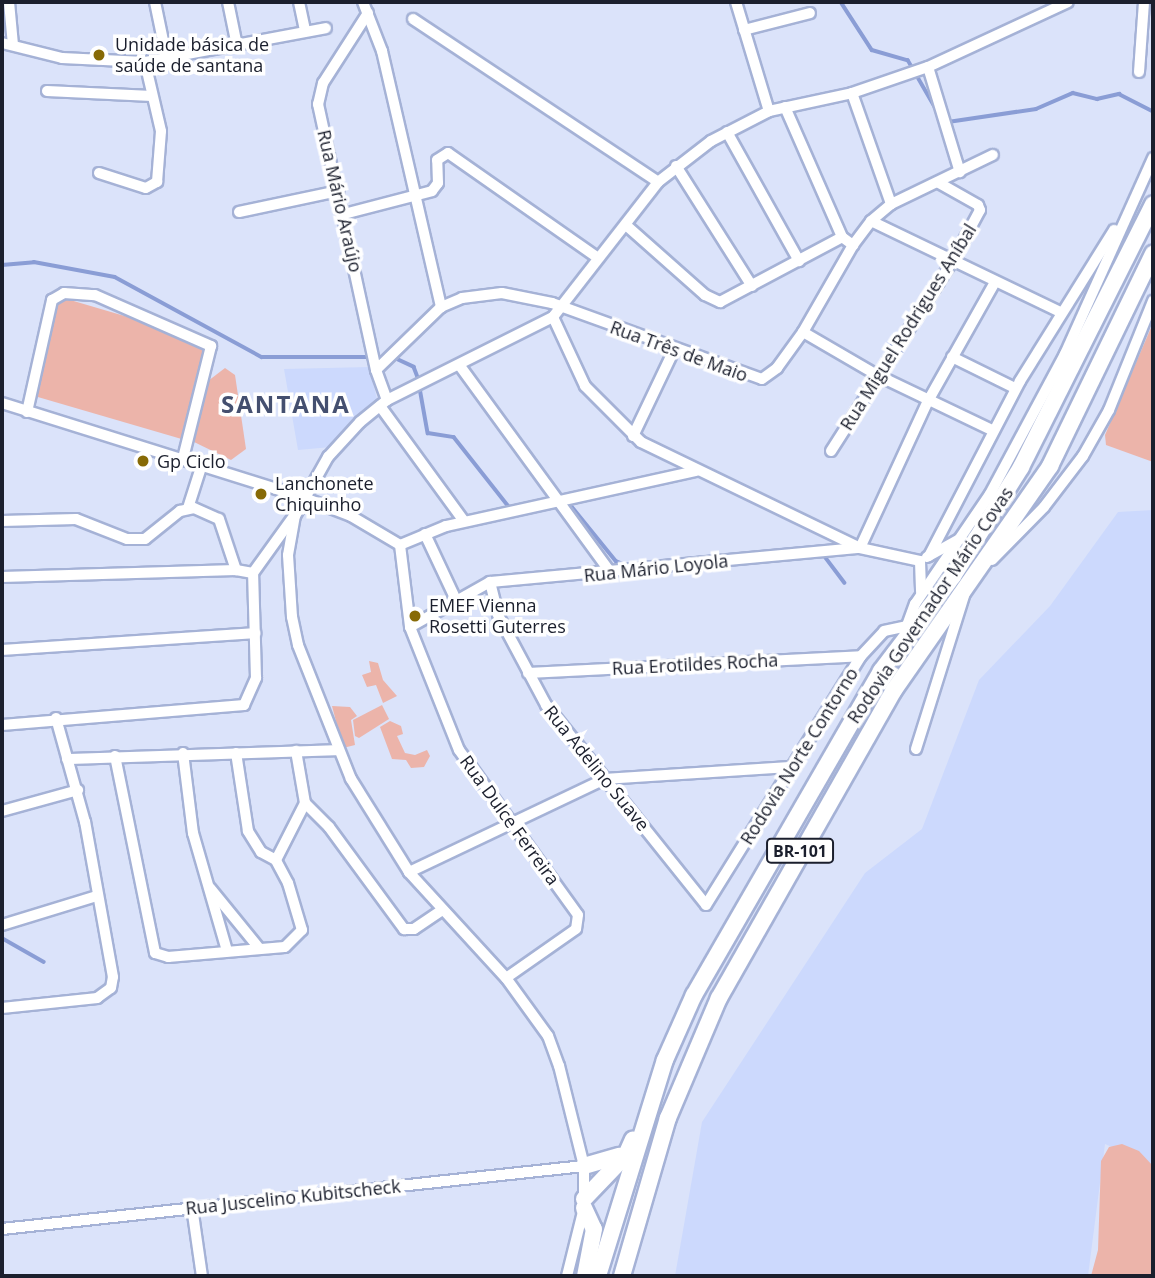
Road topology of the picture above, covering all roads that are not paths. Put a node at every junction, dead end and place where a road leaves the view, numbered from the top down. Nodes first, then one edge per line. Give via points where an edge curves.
1 (21, 2) edge
2 (155, 2) edge
3 (228, 2) edge
4 (299, 2) edge
5 (363, 2) edge
6 (736, 2) edge
7 (1144, 2) edge
8 (1061, 3) edge
9 (9, 4) edge
10 (368, 13) junction
11 (810, 13) dead end
12 (413, 19) dead end
13 (326, 28) dead end
14 (744, 30) junction
15 (305, 31) junction
16 (8, 44) edge
17 (237, 46) junction
18 (167, 60) junction
19 (145, 62) junction
20 (928, 67) junction
21 (1139, 72) dead end
22 (47, 92) dead end
23 (852, 93) junction
24 (152, 96) junction
25 (785, 107) junction
26 (769, 111) junction
27 (727, 132) junction
28 (993, 155) dead end
29 (1153, 158) edge
30 (676, 166) junction
31 (960, 172) junction
32 (99, 173) dead end
33 (658, 182) junction
34 (939, 183) junction
35 (339, 191) junction
36 (412, 197) junction
37 (891, 204) junction
38 (1153, 204) edge
39 (1128, 210) junction
40 (239, 212) dead end
41 (344, 214) junction
42 (871, 221) junction
43 (627, 226) junction
44 (842, 237) junction
45 (853, 245) junction
46 (1153, 254) edge
47 (598, 258) junction
48 (799, 261) junction
49 (952, 262) junction
50 (995, 282) junction
51 (752, 286) junction
52 (1153, 301) edge
53 (441, 307) junction
54 (560, 307) junction
55 (1060, 312) junction
56 (553, 317) junction
57 (803, 332) junction
58 (674, 350) junction
59 (952, 357) junction
60 (460, 366) junction
61 (376, 370) junction
62 (877, 376) junction
63 (1015, 388) junction
64 (928, 401) junction
65 (2, 403) edge
66 (384, 403) junction
67 (27, 412) junction
68 (992, 430) junction
69 (633, 436) junction
70 (831, 452) dead end
71 (183, 458) junction
72 (202, 464) junction
73 (696, 471) junction
74 (302, 497) junction
75 (558, 501) junction
76 (188, 508) junction
77 (295, 516) junction
78 (2, 521) edge
79 (464, 521) junction
80 (425, 534) junction
81 (964, 536) junction
82 (400, 545) junction
83 (860, 548) junction
84 (924, 558) junction
85 (236, 570) junction
86 (981, 570) junction
87 (253, 573) junction
88 (611, 573) junction
89 (2, 577) edge
90 (490, 582) junction
91 (965, 593) junction
92 (457, 602) junction
93 (915, 604) junction
94 (907, 626) junction
95 (410, 627) junction
96 (255, 634) junction
97 (898, 648) junction
98 (2, 650) edge
99 (861, 656) junction
100 (528, 673) junction
101 (56, 718) junction
102 (2, 725) edge
103 (916, 749) dead end
104 (337, 750) junction
105 (296, 751) junction
106 (183, 753) junction
107 (236, 753) junction
108 (115, 756) junction
109 (67, 760) junction
110 (789, 767) junction
111 (605, 779) junction
112 (78, 790) junction
113 (305, 803) junction
114 (2, 811) edge
115 (512, 822) junction
116 (276, 860) junction
117 (409, 872) junction
118 (208, 886) junction
119 (97, 896) junction
120 (706, 905) joint
121 (442, 911) junction
122 (2, 925) edge
123 (259, 948) junction
124 (228, 951) junction
125 (506, 978) junction
126 (2, 1008) edge
127 (647, 1117) junction
128 (626, 1155) junction
129 (584, 1166) junction
130 (584, 1204) junction
131 (192, 1207) junction
132 (638, 1220) junction
133 (2, 1230) edge
134 (202, 1276) edge
135 (567, 1276) edge
136 (585, 1276) edge
137 (598, 1276) edge
138 (622, 1276) edge
139 (632, 1276) edge

1 - 9 street
2 - 18 street
3 - 17 street
4 - 15 street
5 - 10 street
6 - 14 street
7 - 21 street
8 - 20 street
9 - 16 street
10 - 35 street, Rua Mário Araújo via 318,95
10 - 36 street via 382,51
11 - 14 street
12 - 33 street
13 - 15 street
14 - 26 street
15 - 17 street
16 - 19 street via 85,61
17 - 18 street
18 - 19 street
19 - 24 street
20 - 23 street
20 - 31 street
22 - 24 street
23 - 25 street
23 - 37 street
24 - 32 street via 160,131 157,182 146,188
25 - 26 street
25 - 44 street
26 - 27 street
27 - 30 street
27 - 48 street
28 - 31 street, Rua Três de Maio
29 - 39 street
30 - 33 street
30 - 51 street
31 - 34 street, Rua Três de Maio
33 - 43 street
34 - 37 street, Rua Três de Maio
34 - 49 street, Rua Miguel Rodrigues Aníbal via 980,207
35 - 40 street
35 - 41 street, Rua Mário Araújo
36 - 41 street
36 - 47 street via 437,187 437,160 448,153
36 - 53 street
37 - 42 street, Rua Três de Maio
38 - 97 highway, Rodovia Governador Mário Covas / BR-101 via 1047,423 953,576
39 - 55 street
39 - 81 street via 1065,354
41 - 61 street, Rua Mário Araújo
42 - 45 street, Rua Três de Maio
42 - 49 street
43 - 47 street
43 - 51 street via 713,300 726,300
44 - 45 street
44 - 48 street
45 - 57 street, Rua Três de Maio
46 - 86 highway, Rodovia Governador Mário Covas / BR-101 via 1050,466
47 - 54 street
48 - 51 street
49 - 50 street
49 - 62 street, Rua Miguel Rodrigues Aníbal
50 - 55 street
50 - 59 street
52 - 86 street, Rodovia Governador Mário Covas via 1109,410 1083,456 1044,507
53 - 54 street, Rua Três de Maio via 462,298 502,293
53 - 61 street
54 - 56 street
54 - 58 street, Rua Três de Maio
55 - 63 street
56 - 60 street
56 - 69 street via 585,386
57 - 58 street, Rua Três de Maio via 777,368 762,379
57 - 62 street
58 - 69 street
59 - 63 street
59 - 64 street
60 - 66 street
60 - 75 street
61 - 66 street, Rua Mário Araújo
62 - 64 street
62 - 70 street, Rua Miguel Rodrigues Aníbal
63 - 68 street
64 - 68 street
64 - 83 street
65 - 67 street
66 - 74 street via 343,438
66 - 79 street, Rua Mário Araújo
67 - 71 street
67 - 71 street via 52,300 64,293 95,295 211,346
68 - 84 street
69 - 73 street
71 - 72 street
72 - 74 street
72 - 76 street
73 - 75 street
73 - 83 street
74 - 77 street
74 - 82 street via 351,516
75 - 79 street
75 - 88 street
76 - 78 street via 145,539 127,539 76,519
76 - 85 street via 219,519
77 - 87 street
77 - 104 street via 288,555 292,617
79 - 80 street
80 - 82 street
80 - 92 street
81 - 84 street
81 - 93 street
82 - 95 street, Rua Dulce Ferreira
83 - 84 street
83 - 88 street, Rua Mário Loyola
84 - 93 street via 923,586
85 - 87 street
85 - 89 street
86 - 91 highway, Rodovia Governador Mário Covas / BR-101
87 - 96 street
88 - 90 street, Rua Mário Loyola
90 - 92 street, Rua Mário Loyola
90 - 100 street, Rua Adelino Suave via 498,615
91 - 103 street
91 - 132 highway, Rodovia Governador Mário Covas / BR-101 via 894,690 719,998 668,1118
92 - 95 street, Rua Mário Loyola
93 - 94 street
94 - 97 street
94 - 99 street, Rodovia Norte Contorno via 884,631
95 - 115 street, Rua Dulce Ferreira via 459,750
96 - 98 street
96 - 101 street via 251,696 238,708
97 - 127 highway, Rodovia Governador Mário Covas / BR-101 via 856,712 700,984 665,1060
99 - 100 street, Rua Erotildes Rocha
99 - 110 street, Rodovia Norte Contorno
100 - 111 street, Rua Adelino Suave via 563,730
101 - 102 street
101 - 109 street
104 - 105 street
104 - 117 street via 369,813
105 - 107 street
105 - 113 street
106 - 107 street
106 - 108 street
106 - 118 street via 187,803
107 - 116 street via 248,831 261,852
108 - 109 street
108 - 124 street via 155,953 168,957
109 - 112 street
110 - 111 street
110 - 120 street, Rodovia Norte Contorno
111 - 115 street
111 - 120 street, Rua Adelino Suave
112 - 114 street
112 - 119 street
113 - 116 street
113 - 121 street via 329,827 404,929 414,929
115 - 117 street
115 - 125 street, Rua Dulce Ferreira via 579,919 576,929
116 - 123 street via 303,924 294,942
117 - 121 street
118 - 123 street
118 - 124 street
119 - 122 street
119 - 126 street via 113,977 111,988 97,998
121 - 125 street
123 - 124 street
125 - 129 street via 548,1036 575,1117
127 - 128 highway
127 - 137 highway, Rodovia Governador Mário Covas / BR-101
128 - 129 highway
128 - 130 highway
129 - 130 street
129 - 131 street, Rua Juscelino Kubitscheck
130 - 135 street
130 - 136 highway via 594,1228
131 - 133 street, Rua Juscelino Kubitscheck
131 - 134 street
132 - 138 highway, Rodovia Governador Mário Covas / BR-101
132 - 139 highway via 641,1245

